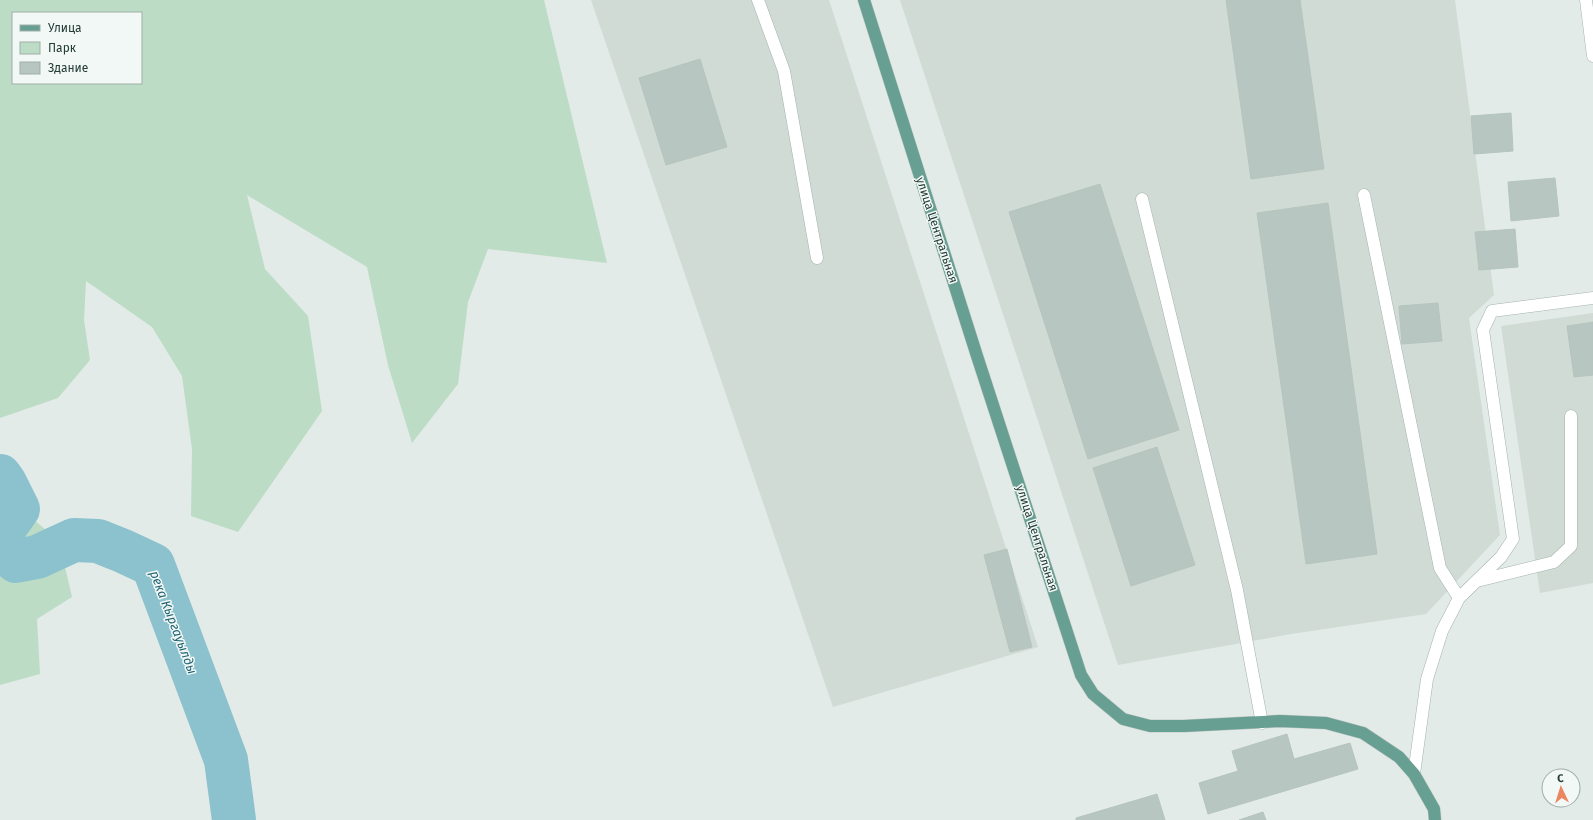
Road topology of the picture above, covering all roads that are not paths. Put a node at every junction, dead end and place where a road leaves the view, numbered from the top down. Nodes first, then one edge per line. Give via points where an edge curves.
1 (758, 0) edge
2 (864, 0) edge
3 (1586, 0) edge
4 (1593, 56) edge
5 (1364, 195) dead end
6 (1142, 199) dead end
7 (817, 258) dead end
8 (1593, 298) edge
9 (1571, 416) dead end
10 (1476, 582) junction
11 (1459, 598) junction
12 (1262, 723) junction
13 (1414, 774) junction
14 (1436, 820) edge

1 - 7 street via 784,71
2 - 12 main road, улица Центральная via 1082,675 1093,694 1123,719 1150,726
3 - 4 street
5 - 11 street via 1440,568
6 - 12 street via 1237,590
8 - 10 street via 1492,312 1482,330 1513,539 1501,557
9 - 10 street via 1571,546 1554,562
10 - 11 street
11 - 13 street via 1442,631 1426,679
12 - 13 main road, улица Центральная via 1326,723 1363,733 1400,756
13 - 14 main road, улица Центральная via 1434,809

